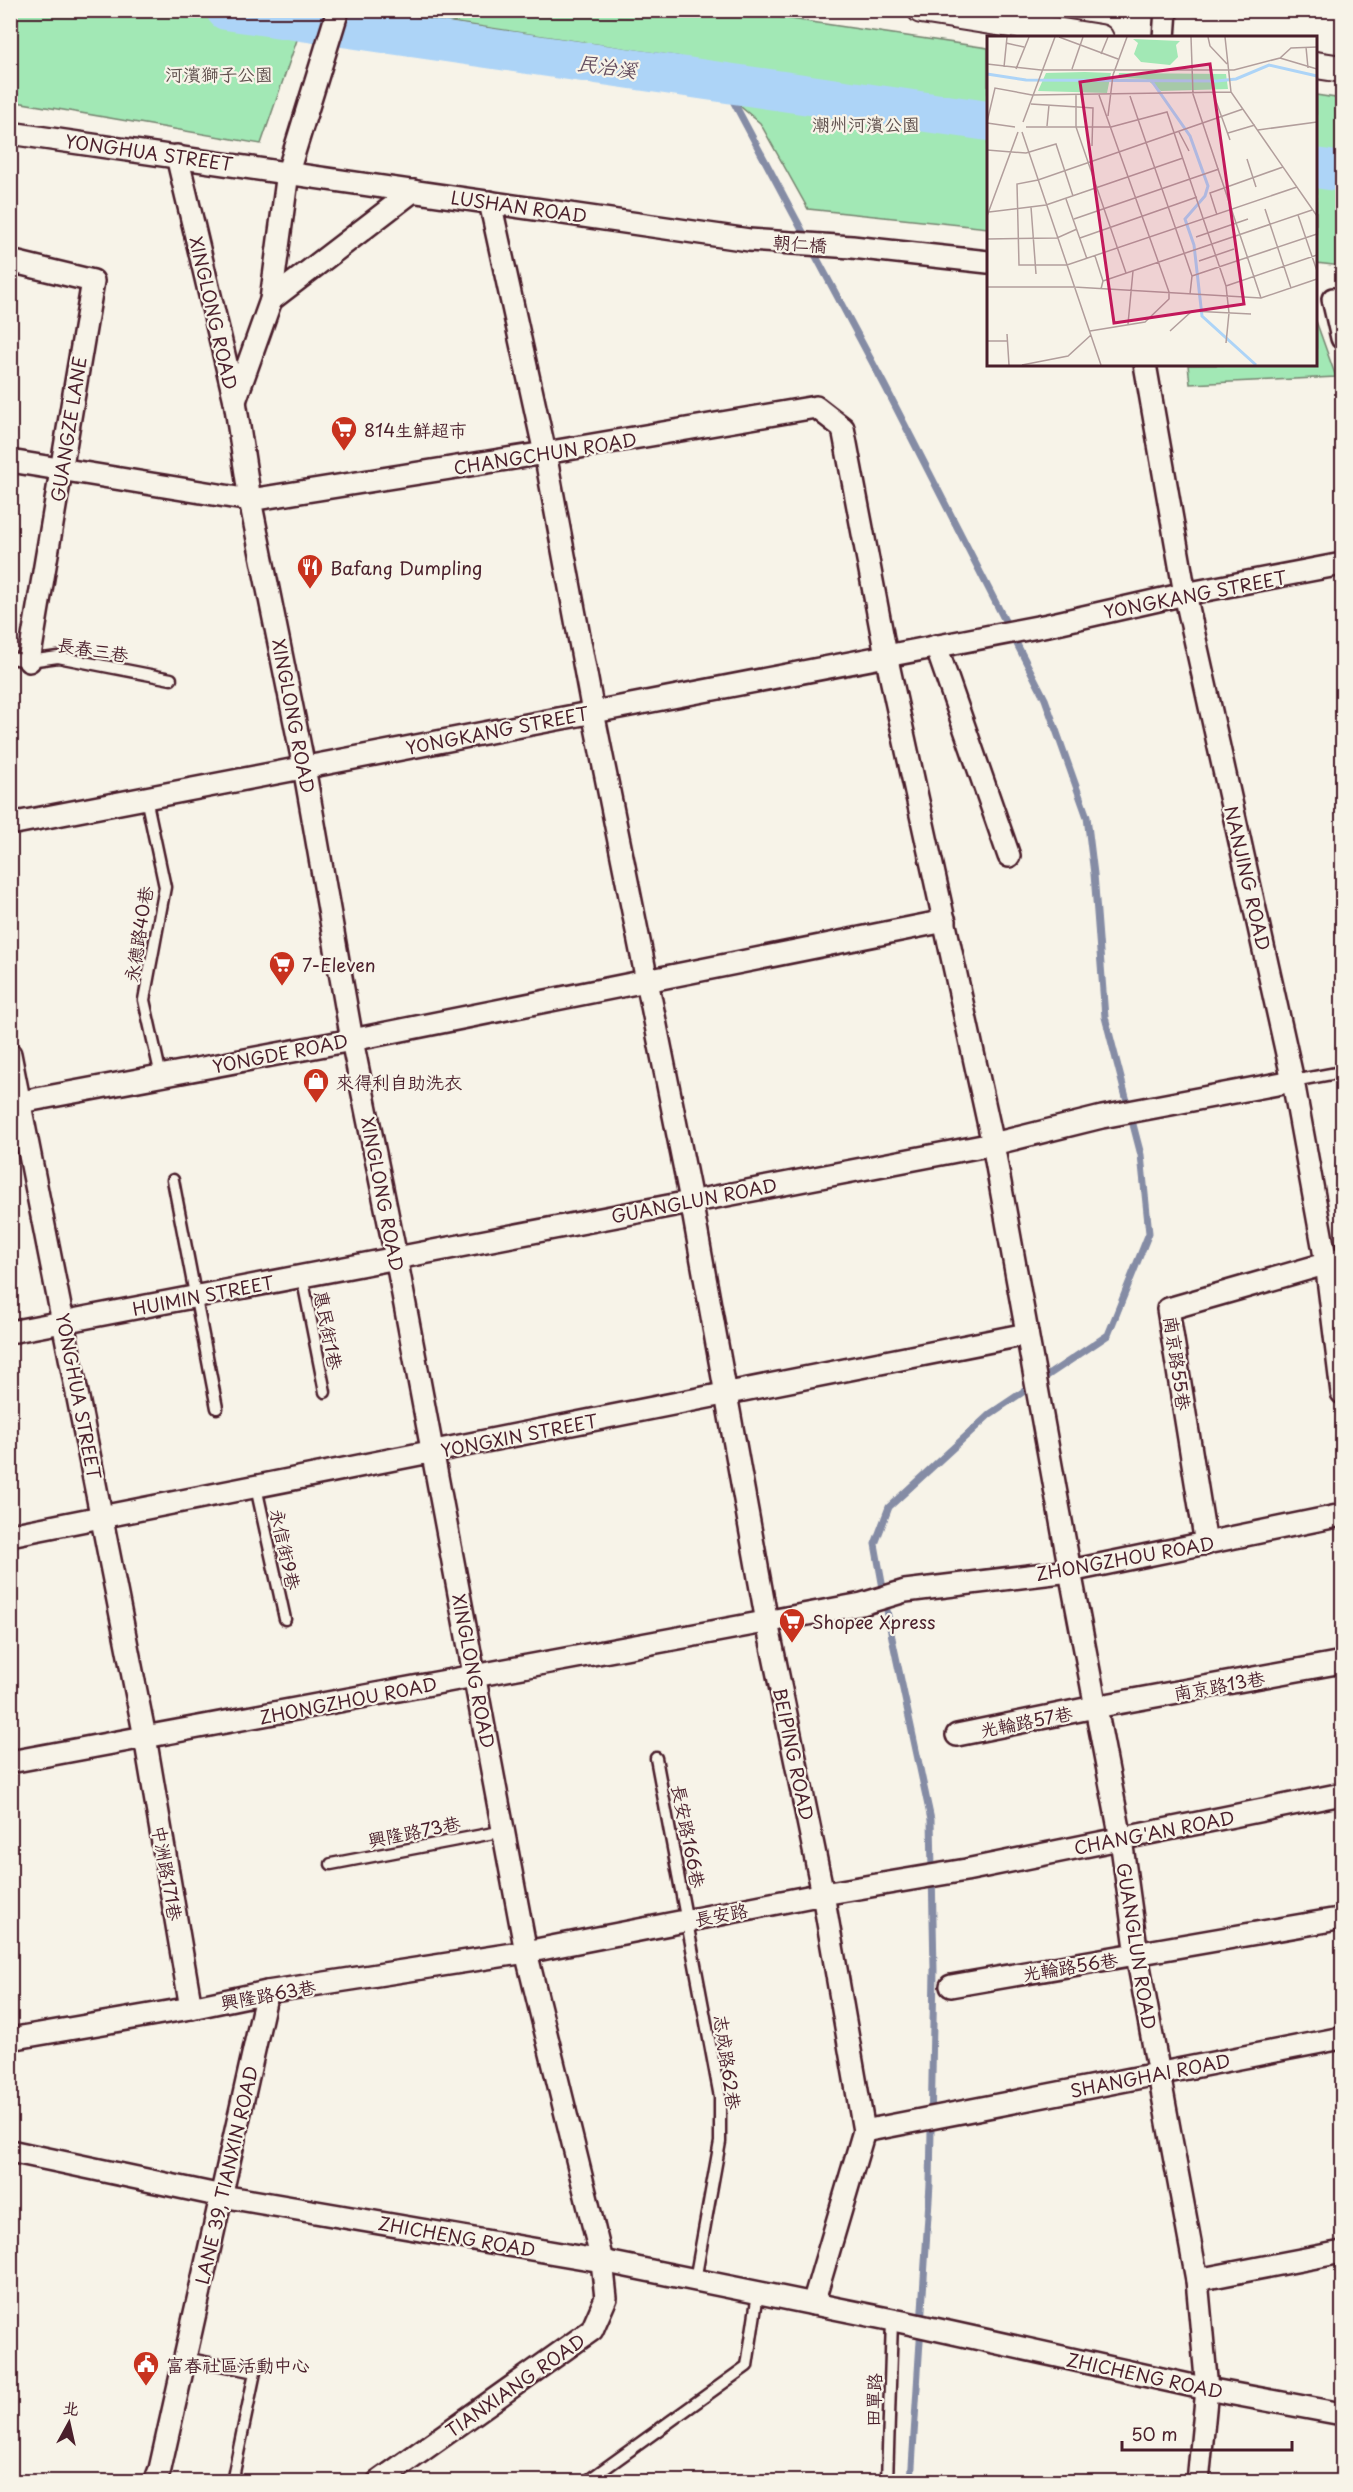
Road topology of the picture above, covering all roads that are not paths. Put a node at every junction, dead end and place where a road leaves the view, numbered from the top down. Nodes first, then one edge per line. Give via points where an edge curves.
1 (338, 10) edge
2 (921, 10) edge
3 (1166, 10) edge
4 (1087, 36) edge
5 (1164, 36) edge
6 (1317, 65) edge
7 (1342, 69) edge
8 (10, 133) edge
9 (177, 156) junction
10 (288, 172) junction
11 (413, 191) junction
12 (490, 202) junction
13 (749, 240) joint
14 (10, 261) edge
15 (987, 262) edge
16 (1330, 299) edge
17 (271, 300) junction
18 (1342, 338) edge
19 (1145, 366) edge
20 (235, 401) junction
21 (545, 453) junction
22 (10, 461) edge
23 (62, 468) junction
24 (250, 500) junction
25 (1342, 564) edge
26 (1185, 594) junction
27 (936, 646) junction
28 (886, 655) junction
29 (20, 659) edge
30 (171, 679) dead end
31 (593, 712) junction
32 (304, 767) junction
33 (146, 798) junction
34 (10, 824) edge
35 (1009, 856) dead end
36 (945, 921) junction
37 (646, 980) junction
38 (352, 1040) junction
39 (10, 1054) edge
40 (1342, 1072) edge
41 (161, 1076) junction
42 (1293, 1081) junction
43 (15, 1103) edge
44 (993, 1144) junction
45 (173, 1180) dead end
46 (691, 1200) junction
47 (396, 1257) junction
48 (1334, 1261) edge
49 (302, 1276) junction
50 (195, 1297) junction
51 (64, 1322) junction
52 (10, 1332) edge
53 (1028, 1341) junction
54 (324, 1392) dead end
55 (1342, 1393) edge
56 (724, 1394) junction
57 (217, 1408) dead end
58 (433, 1452) junction
59 (256, 1486) junction
60 (1342, 1515) edge
61 (103, 1516) junction
62 (10, 1535) edge
63 (1206, 1544) junction
64 (1070, 1571) junction
65 (285, 1618) dead end
66 (767, 1622) junction
67 (1342, 1662) edge
68 (474, 1676) junction
69 (1095, 1707) junction
70 (957, 1735) dead end
71 (146, 1737) junction
72 (656, 1758) dead end
73 (10, 1762) edge
74 (1342, 1794) edge
75 (504, 1831) junction
76 (1121, 1839) junction
77 (331, 1864) dead end
78 (916, 1878) joint
79 (823, 1894) junction
80 (688, 1920) junction
81 (1332, 1920) dead end
82 (526, 1952) junction
83 (1137, 1955) junction
84 (951, 1986) dead end
85 (267, 1992) junction
86 (191, 2008) junction
87 (1342, 2038) edge
88 (10, 2039) edge
89 (1158, 2073) junction
90 (864, 2131) junction
91 (10, 2151) edge
92 (222, 2196) junction
93 (1342, 2252) edge
94 (602, 2261) junction
95 (695, 2280) junction
96 (1197, 2280) junction
97 (758, 2293) junction
98 (813, 2304) junction
99 (897, 2321) junction
100 (185, 2358) junction
101 (1207, 2389) junction
102 (1342, 2414) edge
103 (155, 2481) edge
104 (231, 2481) edge
105 (378, 2481) edge
106 (586, 2481) edge
107 (887, 2481) edge
108 (1198, 2481) edge

1 - 10 street, XINGLONG ROAD
2 - 4 street
3 - 5 street
6 - 7 street
8 - 9 street, YONGHUA STREET
9 - 10 street, YONGHUA STREET
9 - 20 street, XINGLONG ROAD
10 - 11 street, LUSHAN ROAD
10 - 17 street, XINGLONG ROAD
11 - 12 street, LUSHAN ROAD
11 - 17 street
12 - 13 street, LUSHAN ROAD
12 - 21 street, BEIPING ROAD
13 - 15 street, 朝仁橋
14 - 23 street, GUANGZE LANE via 93,281
16 - 18 street
17 - 20 street, XINGLONG ROAD
19 - 26 street, NANJING ROAD
20 - 24 street, XINGLONG ROAD
21 - 24 street, CHANGCHUN ROAD
21 - 28 street, CHANGCHUN ROAD via 816,406 843,428
21 - 31 street, BEIPING ROAD
22 - 23 street, CHANGCHUN ROAD
23 - 24 street, CHANGCHUN ROAD
23 - 29 street, GUANGZE LANE
24 - 32 street, XINGLONG ROAD
25 - 26 street, YONGKANG STREET
26 - 27 street, YONGKANG STREET
26 - 42 street, NANJING ROAD
27 - 28 street, YONGKANG STREET
27 - 35 street
28 - 31 street, YONGKANG STREET
28 - 36 street, CHANGCHUN ROAD
29 - 30 lane, 長春三巷 via 58,657
31 - 32 street, YONGKANG STREET
31 - 37 street, BEIPING ROAD
32 - 33 street, YONGKANG STREET
32 - 38 street, XINGLONG ROAD
33 - 34 street, YONGKANG STREET
33 - 41 lane, 永德路40巷 via 165,887 144,1000
36 - 37 street, YONGDE ROAD
36 - 44 street, CHANGCHUN ROAD
37 - 38 street, YONGDE ROAD
37 - 46 street, BEIPING ROAD
38 - 41 street, YONGDE ROAD
38 - 47 street, XINGLONG ROAD
39 - 43 street, YONGHUA STREET
40 - 42 lane
41 - 43 street, YONGDE ROAD
42 - 44 street, GUANGLUN ROAD via 1102,1117
42 - 48 street, NANJING ROAD
43 - 51 street, YONGHUA STREET
44 - 46 street, GUANGLUN ROAD
44 - 53 street
45 - 50 lane
46 - 47 street, GUANGLUN ROAD
46 - 56 street, BEIPING ROAD
47 - 49 street, HUIMIN STREET
47 - 58 street, XINGLONG ROAD
48 - 55 street, NANJING ROAD
48 - 63 street, 南京路55巷 via 1168,1309
49 - 50 street, HUIMIN STREET
49 - 54 lane, 惠民街1巷
50 - 51 street, HUIMIN STREET
50 - 57 lane
51 - 52 street, HUIMIN STREET
51 - 61 street, YONGHUA STREET
53 - 56 street, YONGXIN STREET
53 - 64 street, GUANGLUN ROAD
56 - 58 street, YONGXIN STREET
56 - 66 street, BEIPING ROAD
58 - 59 street, YONGXIN STREET
58 - 68 street, XINGLONG ROAD
59 - 61 street, YONGXIN STREET
59 - 65 lane, 永信街9巷
60 - 63 street, ZHONGZHOU ROAD
61 - 62 street, YONGXIN STREET
61 - 71 street, YONGHUA STREET
63 - 64 street, ZHONGZHOU ROAD
64 - 66 street, ZHONGZHOU ROAD via 905,1591 862,1604
64 - 69 street, GUANGLUN ROAD
66 - 68 street, ZHONGZHOU ROAD
66 - 79 street, BEIPING ROAD
67 - 69 street, 南京路13巷
68 - 71 street, ZHONGZHOU ROAD
68 - 75 street, XINGLONG ROAD
69 - 70 street, 光輪路57巷
69 - 76 street, GUANGLUN ROAD
71 - 73 street, ZHONGZHOU ROAD
71 - 86 street, 中洲路171巷
72 - 80 lane, 長安路166巷
74 - 76 street, CHANG'AN ROAD
75 - 77 lane, 興隆路73巷
75 - 82 street, XINGLONG ROAD
76 - 78 street, CHANG'AN ROAD
76 - 83 street, GUANGLUN ROAD
78 - 79 street, 長安路
79 - 80 street, 長安路
79 - 90 street, BEIPING ROAD
80 - 82 street, 長安路
80 - 95 lane, 志成路62巷 via 720,2097 720,2142
81 - 83 street, 光輪路56巷
82 - 85 street, 興隆路63巷
82 - 94 street, TIANXIANG ROAD
83 - 84 street, 光輪路56巷
83 - 89 street, GUANGLUN ROAD
85 - 86 street, 興隆路63巷
85 - 92 street, LANE 39, TIANXIN ROAD
86 - 88 street, 興隆路63巷
87 - 89 street, SHANGHAI ROAD
89 - 90 street, SHANGHAI ROAD
89 - 96 street, GUANGLUN ROAD
90 - 98 street, BEIPING ROAD
91 - 92 street, ZHICHENG ROAD
92 - 94 street, ZHICHENG ROAD
92 - 100 street, LANE 39, TIANXIN ROAD
93 - 96 street
94 - 95 street, ZHICHENG ROAD
94 - 105 street, TIANXIANG ROAD via 606,2298 592,2330
95 - 97 street, ZHICHENG ROAD
96 - 101 street, GUANGLUN ROAD
97 - 98 street, ZHICHENG ROAD
97 - 106 lane via 747,2366
98 - 99 street, ZHICHENG ROAD
99 - 101 street, ZHICHENG ROAD
99 - 107 lane, 田單路
100 - 103 street, LANE 39, TIANXIN ROAD
100 - 104 lane via 255,2372
101 - 102 street, ZHICHENG ROAD
101 - 108 street, GUANGLUN ROAD

